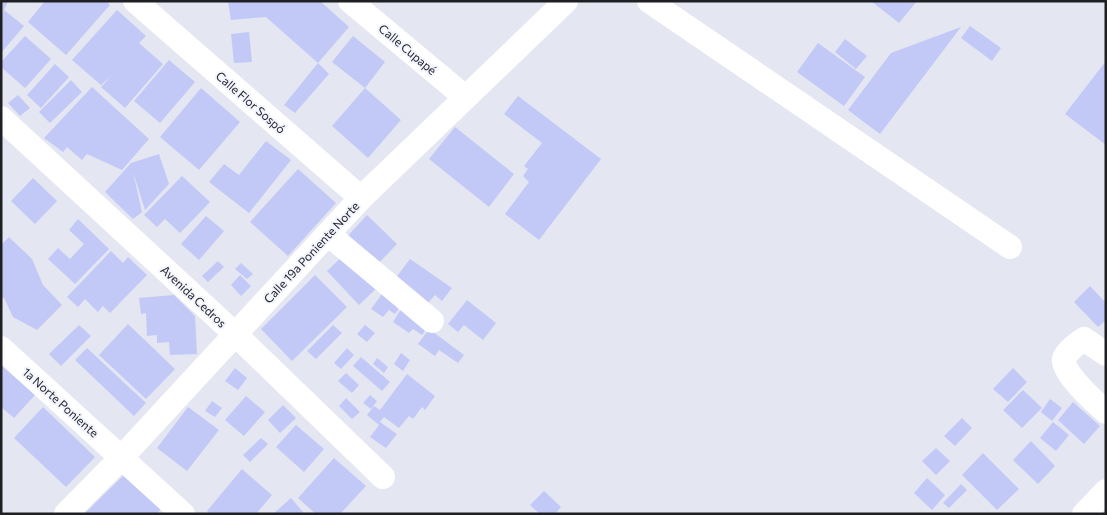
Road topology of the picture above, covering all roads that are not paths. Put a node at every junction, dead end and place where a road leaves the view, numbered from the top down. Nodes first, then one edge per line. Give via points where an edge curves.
1 (350, 1) edge
2 (566, 1) edge
3 (648, 1) edge
4 (140, 3) edge
5 (465, 97) junction
6 (1, 118) edge
7 (362, 198) junction
8 (328, 234) junction
9 (1010, 247) dead end
10 (432, 321) dead end
11 (235, 334) junction
12 (1, 348) edge
13 (1106, 354) edge
14 (1106, 412) edge
15 (122, 457) junction
16 (384, 477) dead end
17 (1106, 491) edge
18 (66, 514) edge
19 (183, 514) edge
20 (1084, 514) edge

1 - 5 street, Calle Cupapé
2 - 5 street, Calle 19a Poniente Norte
3 - 9 street
4 - 7 street, Calle Flor Sospó
5 - 7 street, Calle 19a Poniente Norte
6 - 11 street, Avenida Cedros
7 - 8 street, Calle 19a Poniente Norte
8 - 10 street
8 - 11 street, Calle 19a Poniente Norte
11 - 15 street, Calle 19a Poniente Norte
11 - 16 street, Avenida Cedros
12 - 15 street, 1a Norte Poniente
13 - 14 street via 1084,339 1064,360 1064,366 1080,388
15 - 18 street, Calle 19a Poniente Norte
15 - 19 street, 1a Norte Poniente
17 - 20 street

